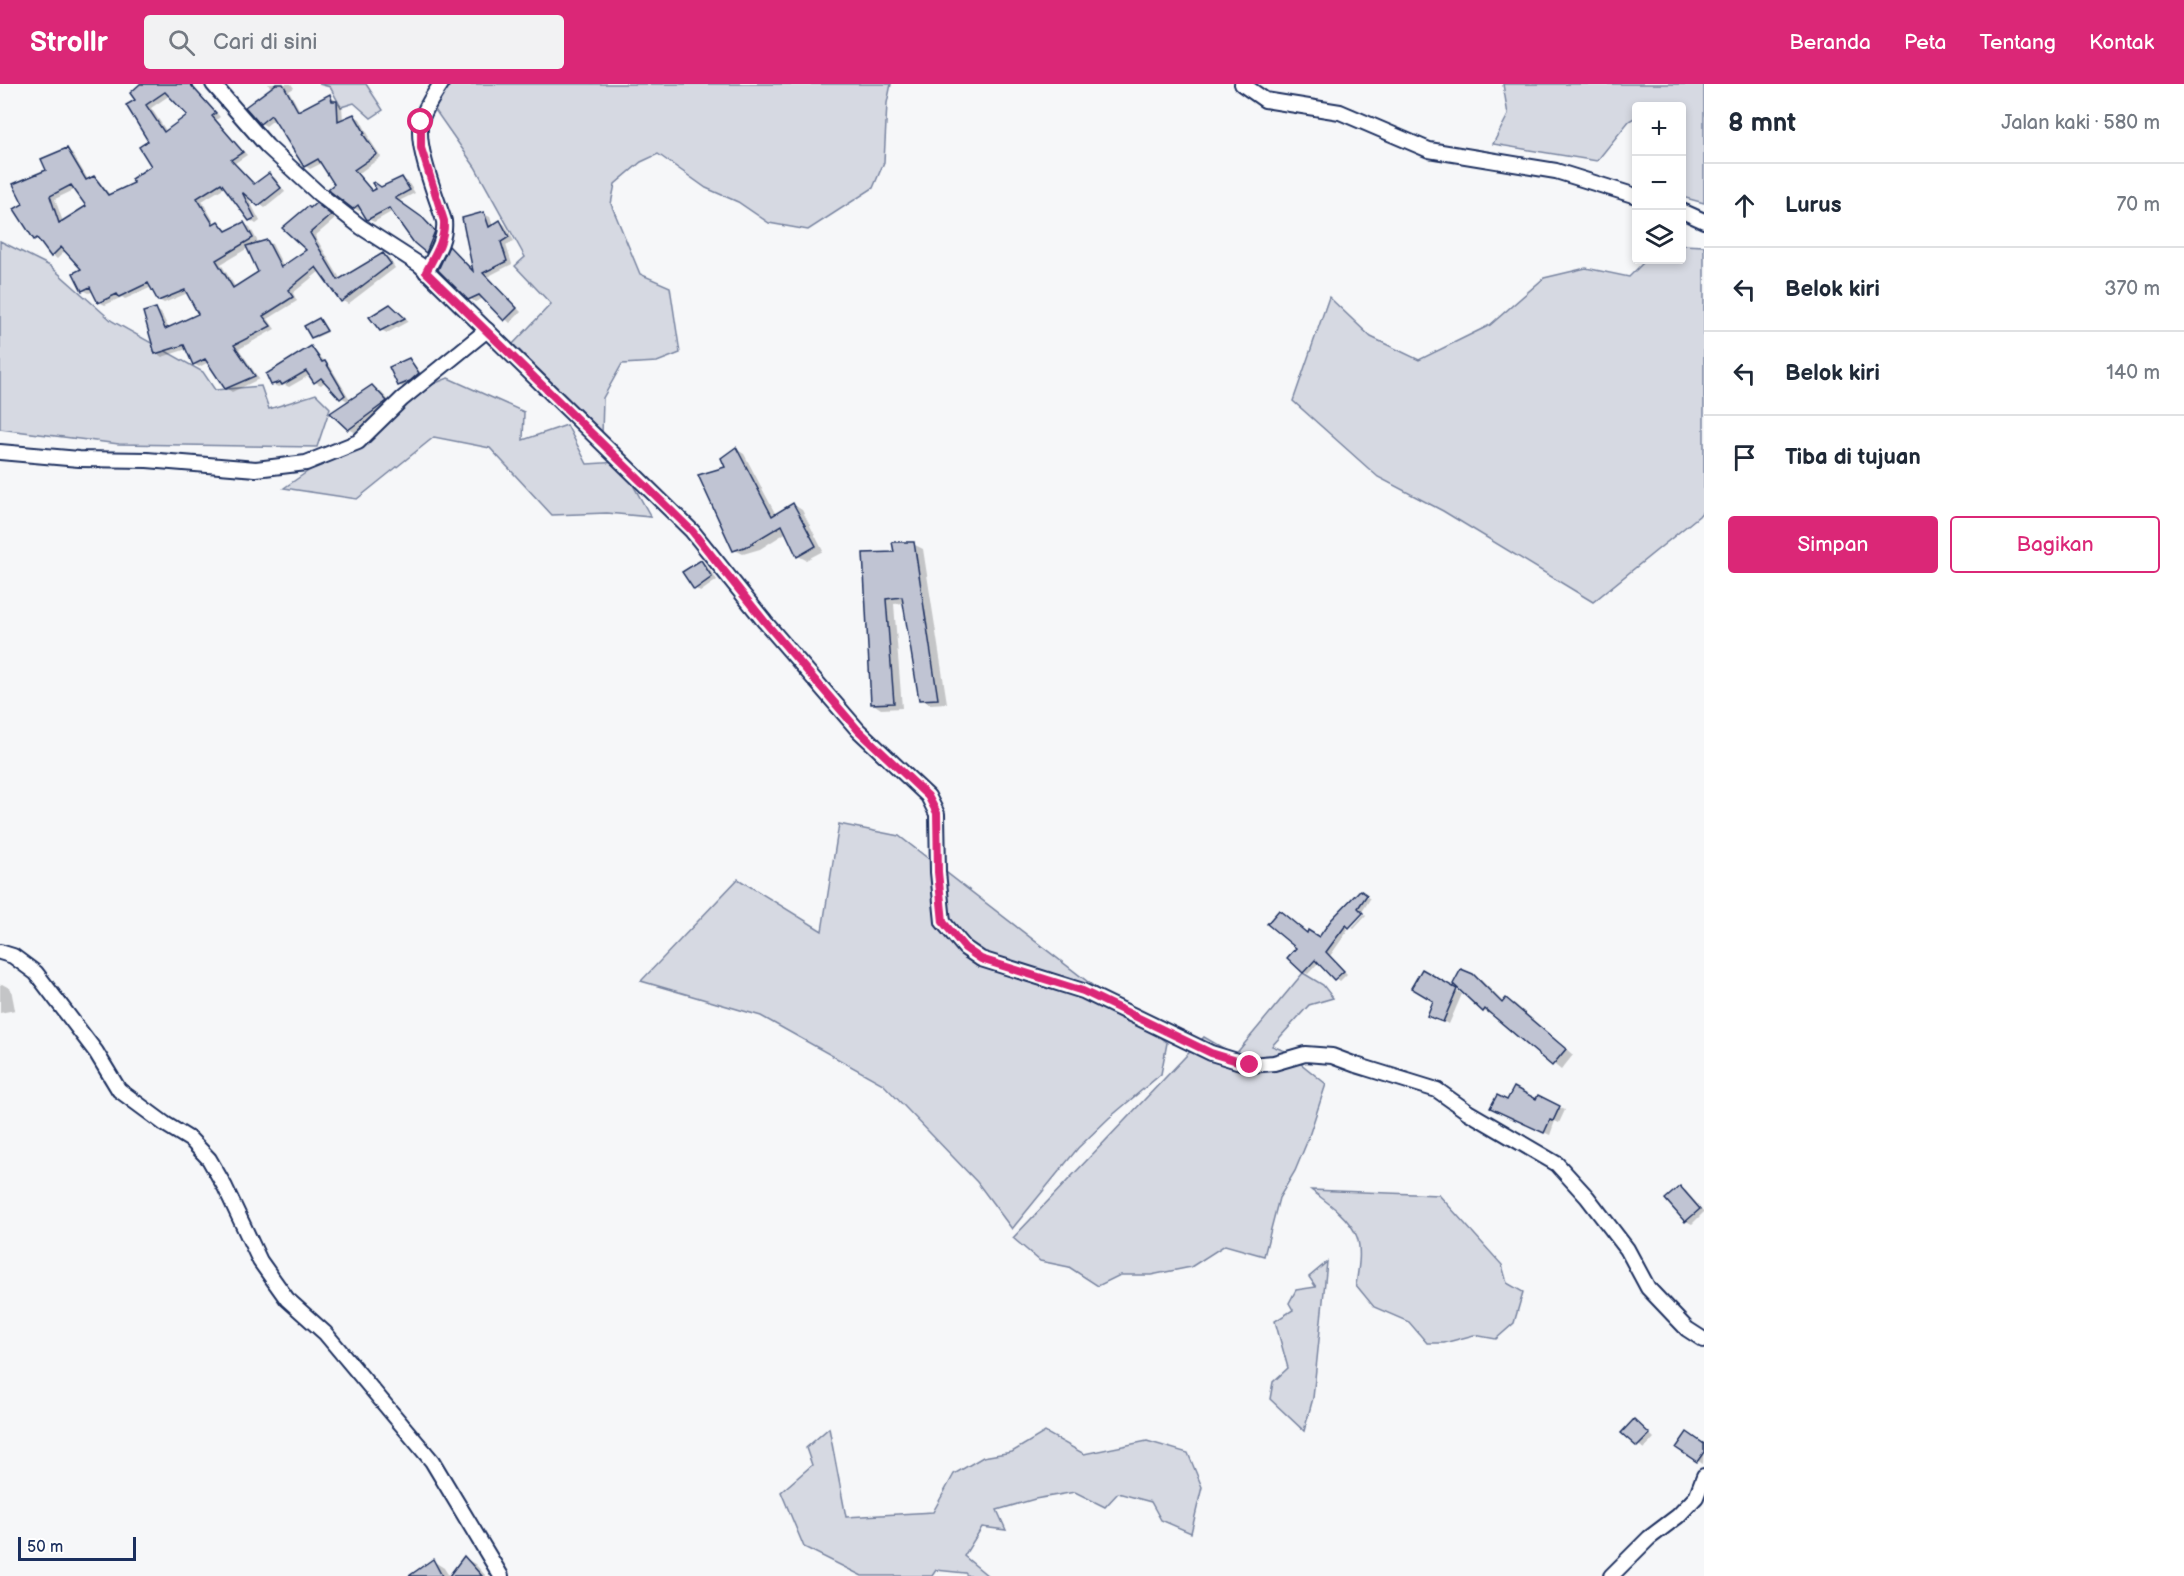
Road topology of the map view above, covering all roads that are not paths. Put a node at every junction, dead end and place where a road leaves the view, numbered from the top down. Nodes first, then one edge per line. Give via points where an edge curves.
1 (213, 84) edge
2 (441, 84) edge
3 (1242, 84) edge
4 (1632, 195) edge
5 (1686, 213) edge
6 (1704, 221) edge
7 (426, 272) junction
8 (487, 330) junction
9 (0, 452) edge
10 (0, 952) edge
11 (1704, 1340) edge
12 (1704, 1476) edge
13 (501, 1576) edge
14 (1611, 1576) edge

1 - 7 street via 267,146 319,194
2 - 7 street via 427,107 420,134 445,230
3 - 4 street via 1266,100 1340,112 1429,150 1550,170
5 - 6 street
7 - 8 street
8 - 9 street via 402,399 358,442 306,463 256,469
8 - 11 street via 692,531 858,730 928,796 937,813 943,922 965,948 981,959 1083,991 1161,1031 1230,1059 1250,1065 1305,1054 1332,1056 1437,1090 1557,1164 1627,1249 1648,1288 1687,1329
10 - 13 street via 13,956 36,973 83,1034 119,1090 191,1140 209,1159 260,1260 287,1299 325,1333 432,1461
12 - 14 street via 1696,1497

